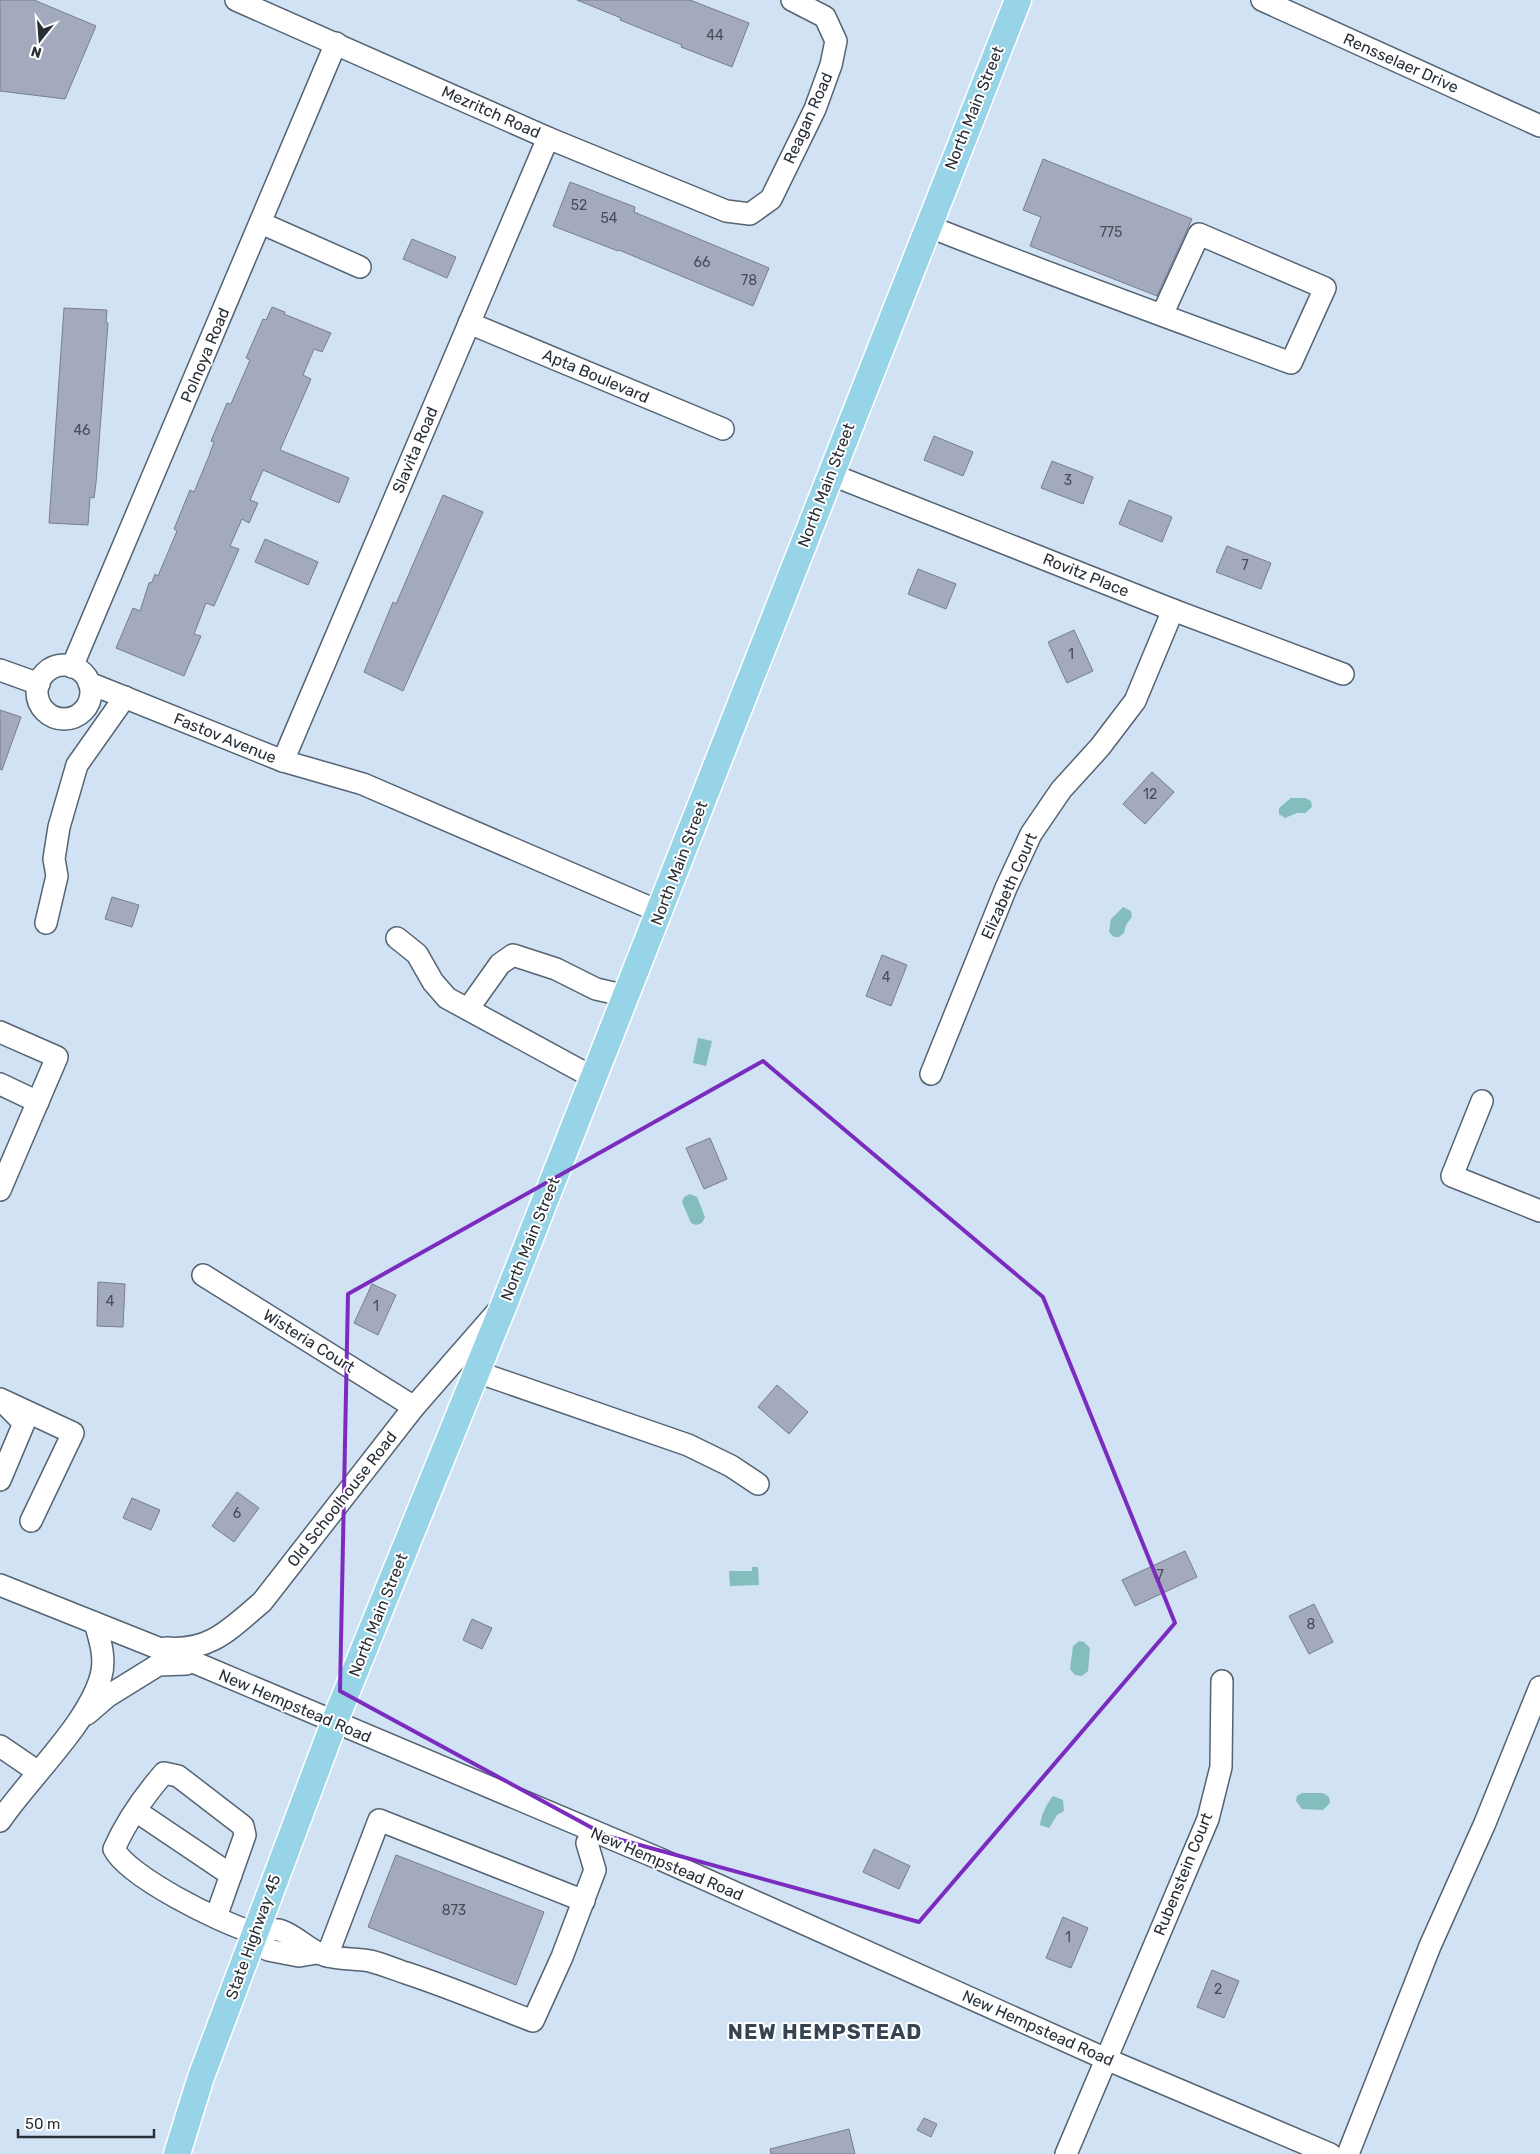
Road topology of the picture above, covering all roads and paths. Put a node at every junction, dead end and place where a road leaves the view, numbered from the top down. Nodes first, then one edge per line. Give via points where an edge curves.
1 (236, 0) edge
2 (792, 0) edge
3 (1018, 0) edge
4 (1262, 0) edge
5 (336, 43) junction
6 (1540, 126) edge
7 (548, 138) junction
8 (750, 214) joint
9 (261, 223) junction
10 (928, 226) junction
11 (360, 267) dead end
12 (1162, 315) junction
13 (469, 323) junction
14 (723, 429) dead end
15 (830, 474) junction
16 (1173, 610) junction
17 (72, 667) junction
18 (0, 670) edge
19 (1343, 674) dead end
20 (89, 683) junction
21 (39, 684) junction
22 (125, 696) junction
23 (283, 761) junction
24 (660, 912) junction
25 (46, 923) dead end
26 (397, 938) dead end
27 (627, 996) junction
28 (468, 1009) junction
29 (0, 1032) edge
30 (931, 1074) dead end
31 (594, 1078) junction
32 (0, 1084) edge
33 (1482, 1101) dead end
34 (38, 1102) junction
35 (0, 1190) edge
36 (1540, 1211) edge
37 (204, 1275) dead end
38 (506, 1302) junction
39 (477, 1372) junction
40 (0, 1400) edge
41 (414, 1407) junction
42 (0, 1480) edge
43 (758, 1484) dead end
44 (31, 1521) dead end
45 (0, 1585) edge
46 (95, 1623) junction
47 (152, 1646) junction
48 (198, 1664) junction
49 (1222, 1681) dead end
50 (1540, 1687) edge
51 (77, 1722) junction
52 (334, 1722) junction
53 (0, 1746) edge
54 (38, 1772) junction
55 (136, 1811) junction
56 (0, 1821) edge
57 (592, 1832) junction
58 (231, 1875) junction
59 (584, 1901) junction
60 (216, 1917) junction
61 (254, 1932) junction
62 (322, 1954) junction
63 (1106, 2059) junction
64 (177, 2154) edge
65 (1066, 2154) edge
66 (1330, 2154) edge
67 (1348, 2154) edge

1 - 5 street, Mezritch Road
2 - 8 street, Reagan Road via 825,17 836,41 815,109 771,199
3 - 10 main road, North Main Street
4 - 6 street, Rensselaer Drive
5 - 7 street, Mezritch Road
5 - 9 street, Polnoya Road
7 - 8 street, Mezritch Road via 726,211
7 - 13 street, Slavita Road
9 - 11 street
9 - 17 street, Polnoya Road
10 - 12 street
10 - 15 main road, North Main Street
12 - 12 street via 1291,363 1325,288 1199,234
13 - 14 street, Apta Boulevard
13 - 23 street, Slavita Road
15 - 16 street, Rovitz Place
15 - 24 main road, North Main Street
16 - 19 street, Rovitz Place
16 - 30 street, Elizabeth Court via 1135,701 1100,747 1060,790 1030,834
17 - 20 street via 80,671
17 - 21 street via 49,671
18 - 21 street
20 - 21 street via 89,702 78,716 69,719 59,719 44,709 39,701
20 - 22 street, Fastov Avenue
22 - 23 street, Fastov Avenue
22 - 25 street via 77,764 59,827 54,859 57,876
23 - 24 street, Fastov Avenue via 363,784
24 - 27 main road, North Main Street
26 - 28 street via 417,954 433,982 447,998
27 - 28 street via 596,989 556,969 513,955 500,964
27 - 31 main road, North Main Street
28 - 31 street
29 - 34 street via 57,1056
31 - 38 main road, North Main Street
32 - 34 street
33 - 36 street via 1452,1176
34 - 35 street
37 - 41 street, Wisteria Court
38 - 39 main road, North Main Street
38 - 41 street, Old Schoolhouse Road
39 - 43 street via 688,1445 731,1466
39 - 52 main road, North Main Street
40 - 42 street via 24,1423
40 - 44 street via 73,1433
41 - 47 street, Old Schoolhouse Road via 262,1602 203,1646 182,1649
45 - 46 street, New Hempstead Road
46 - 47 street, New Hempstead Road
46 - 51 street via 102,1646 102,1674
47 - 48 street, New Hempstead Road
48 - 51 street via 158,1665 108,1696
48 - 52 street, New Hempstead Road
49 - 63 street, Rubenstein Court via 1221,1767 1208,1819
50 - 67 street via 1485,1823 1430,1946
51 - 54 street
52 - 57 street, New Hempstead Road
52 - 61 main road, State Highway 45
53 - 54 street
54 - 56 street
55 - 58 street
55 - 58 street via 164,1774 178,1776 243,1826 245,1835
55 - 60 street via 122,1830 114,1849 119,1858 153,1884
57 - 59 street via 587,1843 595,1870
57 - 63 street, New Hempstead Road via 660,1859
58 - 60 street
59 - 62 street via 533,2021 369,1961
59 - 62 street via 379,1820
60 - 61 street
61 - 62 street via 268,1950 299,1956
61 - 64 main road, State Highway 45 via 201,2077
63 - 65 street, Rubenstein Court
63 - 66 street, New Hempstead Road

